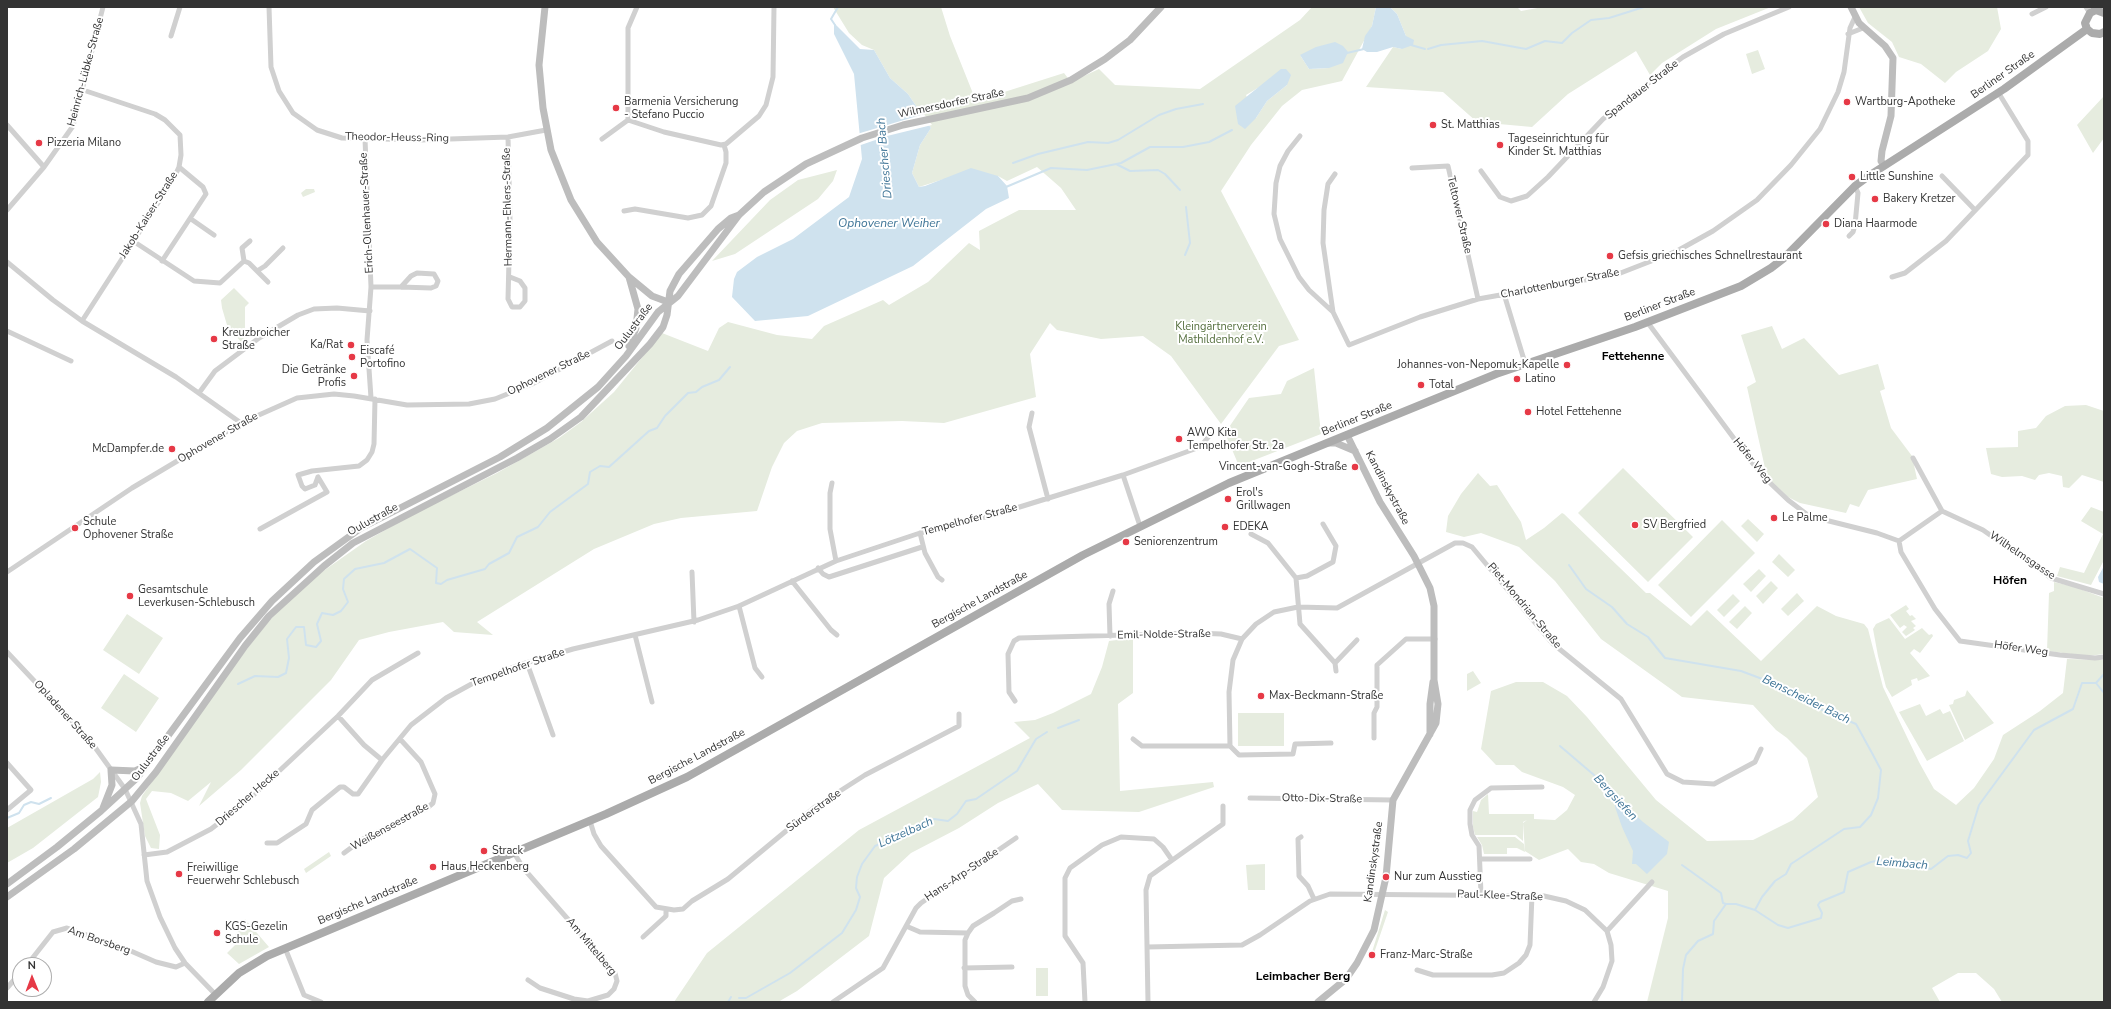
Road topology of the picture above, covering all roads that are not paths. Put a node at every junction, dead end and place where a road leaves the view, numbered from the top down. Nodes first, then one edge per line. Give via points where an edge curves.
1 (103, 7) edge
2 (180, 7) edge
3 (269, 7) edge
4 (545, 7) edge
5 (637, 7) edge
6 (774, 7) edge
7 (1161, 7) edge
8 (1789, 7) edge
9 (1851, 7) edge
10 (2046, 7) edge
11 (2088, 10) edge
12 (2104, 13) edge
13 (2032, 14) dead end
14 (1855, 17) junction
15 (1863, 28) junction
16 (2087, 29) junction
17 (2104, 32) edge
18 (1848, 34) junction
19 (171, 36) dead end
20 (82, 90) junction
21 (1998, 92) junction
22 (628, 120) junction
23 (7, 125) edge
24 (546, 130) junction
25 (1300, 136) dead end
26 (508, 137) junction
27 (602, 139) dead end
28 (365, 140) junction
29 (724, 145) junction
30 (1883, 164) junction
31 (44, 167) junction
32 (179, 167) junction
33 (1412, 168) dead end
34 (1481, 170) dead end
35 (1335, 174) dead end
36 (1942, 176) dead end
37 (1855, 186) junction
38 (7, 210) edge
39 (1975, 210) junction
40 (624, 211) dead end
41 (739, 215) junction
42 (191, 219) junction
43 (214, 235) dead end
44 (1849, 236) dead end
45 (133, 241) junction
46 (250, 241) dead end
47 (283, 248) dead end
48 (162, 261) junction
49 (244, 261) junction
50 (7, 262) edge
51 (257, 271) junction
52 (510, 277) junction
53 (629, 277) junction
54 (1892, 277) dead end
55 (268, 282) dead end
56 (372, 286) junction
57 (401, 287) junction
58 (1504, 294) junction
59 (1478, 299) junction
60 (668, 302) junction
61 (370, 311) junction
62 (1333, 312) junction
63 (82, 321) junction
64 (1648, 323) junction
65 (7, 331) edge
66 (612, 341) dead end
67 (71, 361) dead end
68 (1526, 363) junction
69 (199, 393) junction
70 (588, 395) junction
71 (373, 398) junction
72 (1032, 413) dead end
73 (241, 423) junction
74 (1348, 435) junction
75 (1210, 436) dead end
76 (1326, 443) junction
77 (1355, 451) junction
78 (1913, 458) dead end
79 (317, 470) junction
80 (1123, 475) junction
81 (318, 477) junction
82 (832, 483) dead end
83 (1048, 499) junction
84 (1185, 503) joint
85 (1942, 511) junction
86 (1322, 524) dead end
87 (1140, 526) junction
88 (260, 529) dead end
89 (920, 534) junction
90 (1251, 534) dead end
91 (1899, 541) junction
92 (922, 547) junction
93 (836, 561) junction
94 (1416, 563) junction
95 (818, 568) junction
96 (7, 572) edge
97 (692, 572) dead end
98 (1296, 578) junction
99 (942, 580) dead end
100 (792, 581) junction
101 (1113, 591) dead end
102 (2104, 594) edge
103 (739, 606) junction
104 (1298, 607) junction
105 (694, 622) junction
106 (635, 635) junction
107 (837, 635) dead end
108 (1110, 636) junction
109 (1242, 639) junction
110 (1435, 639) junction
111 (1357, 640) dead end
112 (7, 652) edge
113 (418, 652) dead end
114 (2104, 657) edge
115 (526, 663) junction
116 (1335, 663) junction
117 (1336, 670) dead end
118 (762, 677) dead end
119 (1014, 701) dead end
120 (652, 702) dead end
121 (959, 714) dead end
122 (338, 716) junction
123 (553, 735) dead end
124 (1374, 738) dead end
125 (400, 739) junction
126 (1133, 740) dead end
127 (1331, 743) dead end
128 (1230, 746) junction
129 (1761, 749) dead end
130 (382, 760) junction
131 (7, 763) edge
132 (148, 765) junction
133 (111, 770) junction
134 (1542, 788) dead end
135 (126, 789) junction
136 (1250, 798) dead end
137 (1393, 800) junction
138 (132, 801) junction
139 (1223, 806) dead end
140 (7, 810) edge
141 (102, 811) junction
142 (590, 821) junction
143 (1301, 837) dead end
144 (1016, 838) dead end
145 (267, 843) dead end
146 (344, 853) dead end
147 (514, 853) junction
148 (144, 855) junction
149 (1480, 859) junction
150 (1530, 859) dead end
151 (1172, 860) junction
152 (1652, 882) dead end
153 (7, 884) edge
154 (1481, 894) junction
155 (1383, 895) junction
156 (1532, 895) junction
157 (7, 897) edge
158 (1021, 899) dead end
159 (1314, 899) junction
160 (666, 910) junction
161 (906, 926) junction
162 (1607, 931) junction
163 (968, 932) junction
164 (643, 937) dead end
165 (1147, 947) junction
166 (285, 948) junction
167 (33, 957) edge
168 (185, 963) junction
169 (1012, 967) dead end
170 (964, 968) junction
171 (1417, 970) dead end
172 (528, 980) dead end
173 (215, 994) junction
174 (208, 1002) edge
175 (321, 1002) edge
176 (833, 1002) edge
177 (975, 1002) edge
178 (1085, 1002) edge
179 (1148, 1002) edge
180 (1318, 1002) edge
181 (1594, 1002) edge

1 - 20 street, Heinrich-Lübke-Straße
2 - 19 street
3 - 28 street, Theodor-Heuss-Ring via 271,67 279,90 293,113 317,130 342,138
4 - 24 main road via 539,65
5 - 22 street via 628,28
6 - 29 street via 773,77 766,105 759,116
7 - 41 main road, Wilmersdorfer Straße via 1130,40 1071,80 1028,98 886,130 840,147 792,173 764,192
8 - 34 street, Spandauer Straße via 1724,34 1656,77 1603,119 1527,196 1511,200 1500,197
9 - 14 main road
10 - 13 street
11 - 12 main road
11 - 16 main road
14 - 15 main road
14 - 18 street, Charlottenburger Straße
15 - 18 street
15 - 30 main road via 1886,46 1893,58 1891,116 1882,151
16 - 17 main road via 2096,34
16 - 21 main road, Berliner Straße
18 - 58 street, Charlottenburger Straße via 1844,72 1827,116 1805,148 1757,200 1714,231 1651,262 1618,274
20 - 31 street, Heinrich-Lübke-Straße via 70,132
20 - 32 street, Jakob-Kaiser-Straße via 155,114 173,127 180,135
21 - 30 main road, Berliner Straße via 1930,137
21 - 39 street via 2028,141 2029,152 2011,175
22 - 27 street
22 - 29 street via 664,132
23 - 31 street
24 - 26 street, Theodor-Heuss-Ring
24 - 53 main road via 570,200 597,242
25 - 62 street via 1280,166 1274,194 1274,214 1285,252 1299,277
26 - 28 street, Theodor-Heuss-Ring
26 - 52 street, Hermann-Ehlers-Straße
28 - 56 street, Erich-Ollenhauer-Straße
29 - 40 street via 727,156 724,168 711,206 702,215 688,218 635,209
30 - 37 main road, Berliner Straße
31 - 38 street, Heinrich-Lübke-Straße
32 - 42 street via 203,187 206,194
32 - 45 street, Jakob-Kaiser-Straße
33 - 59 street, Teltower Straße via 1448,166
35 - 62 street via 1328,184 1323,230
36 - 39 street
37 - 44 street via 1858,193 1855,225
37 - 64 main road, Berliner Straße via 1771,268 1741,286
39 - 54 street via 1935,251 1905,273
41 - 60 main road, Wilmersdorfer Straße via 678,296
41 - 60 main road, Wilmersdorfer Straße via 730,218 718,229 679,274 670,291
42 - 43 street
42 - 48 street
45 - 48 street
45 - 63 street, Jakob-Kaiser-Straße
46 - 49 street via 242,248
47 - 51 street
48 - 49 street via 194,282 204,283 220,283
49 - 51 street
50 - 63 street
51 - 55 street
52 - 52 street, Hermann-Ehlers-Straße via 508,299 512,307 520,307 524,301 525,288 520,281
53 - 60 main road via 652,296
53 - 70 main road via 638,309 633,337 628,348
56 - 57 street, Erich-Ollenhauer-Straße
56 - 61 street, Erich-Ollenhauer-Straße
57 - 57 street, Erich-Ollenhauer-Straße via 431,288 436,286 438,281 434,274 417,273
58 - 59 street, Charlottenburger Straße
58 - 68 street
59 - 62 street, Charlottenburger Straße via 1414,319 1349,345
60 - 70 main road, Oulustraße via 617,366
60 - 138 main road, Oulustraße via 663,327 581,417 517,458 353,543 268,616 156,772
61 - 69 street via 314,309 298,316 259,338 216,371
61 - 71 street, Erich-Ollenhauer-Straße via 367,345
63 - 69 street
64 - 68 main road, Berliner Straße
64 - 91 street, Höfer Weg via 1750,460 1788,500 1809,516
65 - 67 street
66 - 71 street, Ophovener Straße via 532,384 495,399 469,404 407,405
68 - 74 main road, Berliner Straße
69 - 73 street
70 - 132 main road, Oulustraße via 547,428 500,457 361,528 314,562 272,601 240,638
71 - 73 street, Ophovener Straße via 334,394 297,398
71 - 79 street, Erich-Ollenhauer-Straße via 374,444 366,460 359,466
72 - 83 street via 1029,427
73 - 96 street, Ophovener Straße via 115,499
74 - 76 main road, Berliner Straße
74 - 77 main road, Kandinskystraße
75 - 80 street, Tempelhofer Straße via 1200,447
76 - 77 main road, Kandinskystraße
76 - 84 main road, Berliner Straße
77 - 94 main road, Kandinskystraße via 1409,557
78 - 85 street
79 - 81 street
79 - 81 street, Erich-Ollenhauer-Straße via 298,475 305,489 315,485
80 - 83 street, Tempelhofer Straße
80 - 87 street
81 - 88 street via 327,492
82 - 93 street via 830,529
83 - 89 street, Tempelhofer Straße
84 - 87 main road, Bergische Landstraße
85 - 91 street
85 - 102 street, Wilhelmsgasse via 1983,530 2051,578
86 - 98 street via 1336,546 1333,562 1307,576
87 - 142 main road, Bergische Landstraße via 1076,559 687,777
89 - 92 street
89 - 93 street, Tempelhofer Straße
90 - 98 street via 1268,543
91 - 114 street, Höfer Weg via 1901,552 1935,609 1960,641 2060,655
92 - 95 street, Tempelhofer Straße via 829,577
92 - 99 street
93 - 95 street, Tempelhofer Straße
94 - 104 street via 1337,608
94 - 110 main road, Kandinskystraße via 1433,599
94 - 129 street, Piet-Mondrian-Straße via 1455,543 1472,547 1552,643 1621,699 1666,774 1683,782 1714,784 1755,762
95 - 100 street, Tempelhofer Straße
97 - 105 street
98 - 104 street
100 - 103 street, Tempelhofer Straße
100 - 107 street
101 - 108 street, Emil-Nolde-Straße via 1109,604
103 - 105 street, Tempelhofer Straße
103 - 118 street via 755,668
104 - 109 street via 1274,612 1256,624
104 - 116 street via 1300,624
105 - 106 street, Tempelhofer Straße
106 - 115 street, Tempelhofer Straße
106 - 120 street
108 - 109 street, Emil-Nolde-Straße via 1196,633 1221,634
108 - 119 street, Emil-Nolde-Straße via 1019,638 1014,641 1010,647 1008,662 1010,692
109 - 128 street via 1233,660 1228,692
110 - 124 street via 1406,639 1377,665
110 - 137 main road, Kandinskystraße via 1429,738
111 - 116 street
112 - 133 street, Opladener Straße via 89,739
113 - 122 street, Driescher Hecke via 372,680
115 - 123 street
115 - 125 street, Tempelhofer Straße via 477,681 446,698 411,725
116 - 117 street
121 - 160 street, Sürderstraße via 959,726 865,775 815,808 728,879 683,909
122 - 130 street via 364,745
122 - 148 street, Driescher Hecke via 246,802 211,829 167,852
125 - 130 street, Tempelhofer Straße
125 - 146 street, Weißenseestraße via 420,762 434,794 433,803 426,809 368,836
126 - 128 street via 1142,746
127 - 128 street via 1295,744 1294,754 1239,755
130 - 145 street, Tempelhofer Straße via 358,794 340,787 312,810 306,824 277,843
131 - 140 street via 31,790
132 - 133 main road via 135,771
132 - 135 main road, Oulustraße
133 - 135 street, Opladener Straße
133 - 141 main road via 112,785
134 - 149 street via 1491,788 1475,800 1470,810 1470,824 1472,835 1479,846
135 - 138 street, Opladener Straße
135 - 141 main road, Oulustraße
136 - 137 street, Otto-Dix-Straße
137 - 155 main road, Kandinskystraße
138 - 148 street, Opladener Straße via 141,824
138 - 157 main road, Oulustraße via 74,849
139 - 151 street via 1224,824
141 - 153 main road, Oulustraße
142 - 147 main road, Bergische Landstraße
142 - 160 street via 601,846 656,907
143 - 159 street via 1298,839 1299,876 1308,886
144 - 161 street, Hans-Arp-Straße via 920,903
147 - 166 main road, Bergische Landstraße
147 - 172 street, Am Mittelberg via 524,870 611,968 617,981 608,995 588,1001 540,988
148 - 168 street, Opladener Straße via 150,892 170,939
149 - 150 street
149 - 154 street
151 - 165 street via 1150,876 1146,890
151 - 178 street via 1163,847 1154,840 1121,837 1102,844 1070,868 1065,878 1065,931 1070,946 1083,963
152 - 162 street
154 - 155 street, Paul-Klee-Straße
154 - 156 street, Paul-Klee-Straße
155 - 159 street via 1330,894
155 - 180 main road, Kandinskystraße via 1374,930 1357,963 1346,979
156 - 162 street, Paul-Klee-Straße via 1561,900 1585,910
156 - 171 street via 1530,945 1519,963 1504,973 1433,975
158 - 163 street via 1012,901 973,926
159 - 165 street via 1242,945
160 - 164 street via 666,916
161 - 163 street via 920,932
161 - 176 street, Hans-Arp-Straße via 883,968
162 - 181 street via 1612,961 1603,987
163 - 170 street via 965,940
165 - 179 street
166 - 173 main road, Bergische Landstraße via 252,964
166 - 175 street via 304,995
167 - 168 street, Am Borsberg via 53,932 67,928 156,962 176,966
168 - 173 street, Opladener Straße
169 - 170 street
170 - 177 street via 965,986 968,995
173 - 174 main road, Bergische Landstraße

